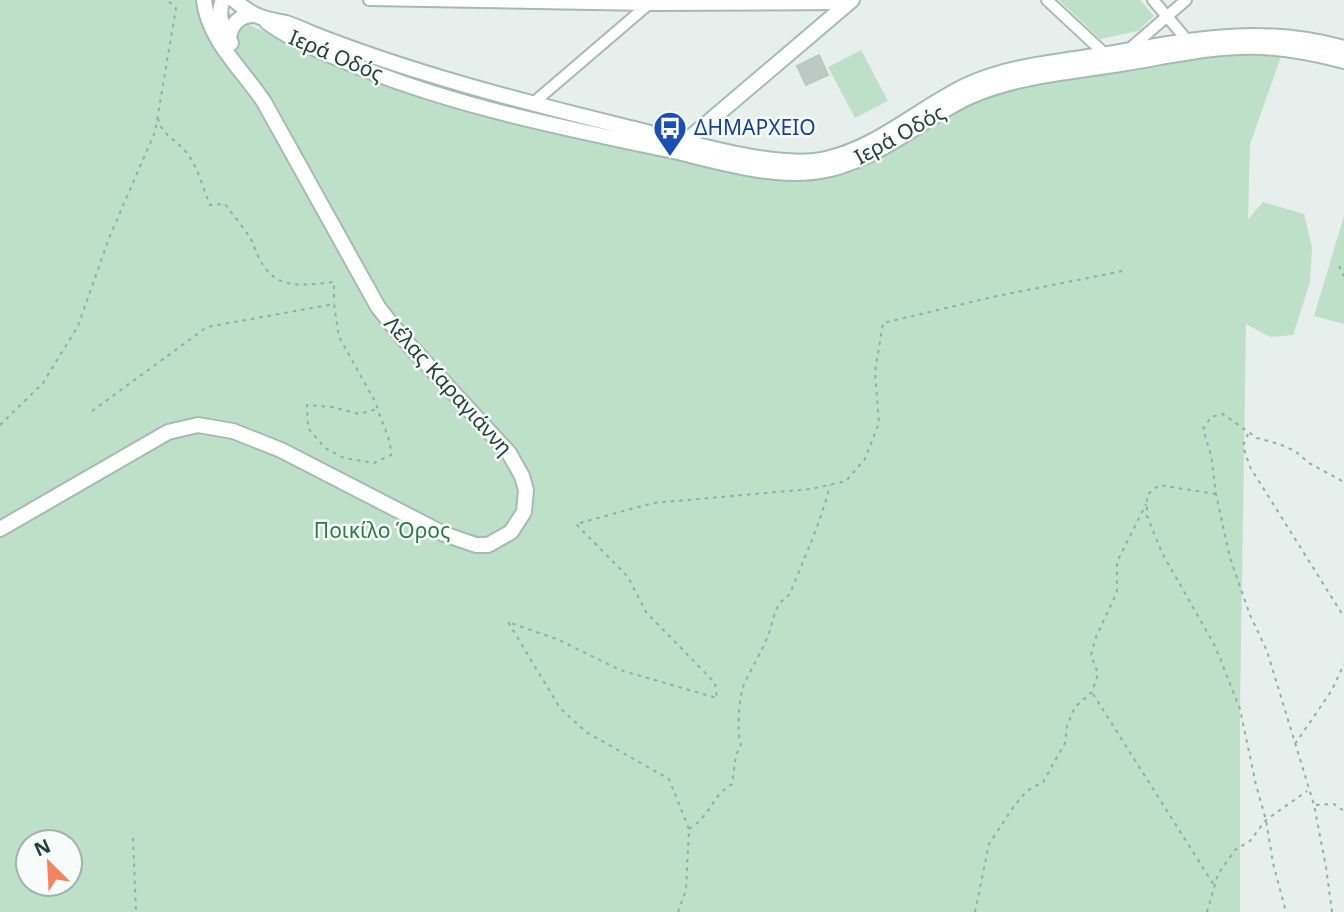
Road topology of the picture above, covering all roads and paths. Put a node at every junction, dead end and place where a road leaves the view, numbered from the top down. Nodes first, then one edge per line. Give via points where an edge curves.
1 (167, 0) edge
2 (204, 0) edge
3 (223, 0) edge
4 (234, 0) edge
5 (369, 0) edge
6 (1047, 0) edge
7 (1153, 0) edge
8 (1186, 0) edge
9 (651, 2) edge
10 (849, 2) edge
11 (259, 17) junction
12 (1167, 17) junction
13 (229, 38) junction
14 (1187, 40) junction
15 (1344, 48) edge
16 (1127, 51) junction
17 (1105, 54) junction
18 (1344, 61) edge
19 (249, 78) junction
20 (532, 104) junction
21 (158, 116) junction
22 (686, 141) junction
23 (1339, 266) dead end
24 (1123, 271) dead end
25 (1344, 276) edge
26 (334, 304) junction
27 (377, 409) junction
28 (92, 411) dead end
29 (0, 425) edge
30 (1248, 433) junction
31 (1344, 482) edge
32 (830, 484) junction
33 (1216, 494) junction
34 (1147, 503) junction
35 (0, 529) edge
36 (1344, 617) edge
37 (1344, 664) edge
38 (1092, 692) junction
39 (1295, 744) junction
40 (1308, 791) junction
41 (1314, 805) junction
42 (1344, 811) edge
43 (1266, 820) junction
44 (689, 829) junction
45 (133, 838) dead end
46 (1214, 885) junction
47 (136, 912) edge
48 (678, 912) edge
49 (975, 912) edge
50 (1207, 912) edge
51 (1286, 912) edge
52 (1332, 912) edge

1 - 21 path via 176,8
2 - 19 main road, Λέλας Καραγιάννη via 221,44
3 - 13 main road, Λέλας Καραγιάννη via 220,22
4 - 11 main road, Ιερά Οδός
5 - 9 street
6 - 17 street
7 - 12 street
8 - 12 street
9 - 10 street
9 - 20 street
10 - 22 main road
11 - 13 main road via 244,16 235,22
11 - 18 main road, Ιερά Οδός via 283,34 363,69 474,106 796,173 866,157 971,97 1018,82 1241,47 1278,48
11 - 20 main road, Ιερά Οδός via 418,72
12 - 14 street
12 - 16 street
13 - 19 main road, Λέλας Καραγιάννη
14 - 15 main road, Ιερά Οδός via 1260,35
14 - 16 main road, Ιερά Οδός
16 - 17 main road, Ιερά Οδός
17 - 22 main road, Ιερά Οδός via 981,80 862,147 825,159 774,160
19 - 35 main road, Λέλας Καραγιάννη via 379,307 516,463 526,489 518,523 499,540 476,545 444,534 281,450 233,430 198,425 168,432
20 - 22 main road, Ιερά Οδός
21 - 26 path via 159,125 185,150 210,205 225,204 270,276 302,286 334,282
21 - 29 path via 78,326 43,383
23 - 25 path
24 - 32 path via 883,323 875,372 879,423 864,459 846,481
26 - 27 path via 339,337
26 - 28 path via 207,327
27 - 27 path via 391,440 391,455 374,463 344,458 325,448 307,428 307,405 359,414
30 - 31 path via 1296,451
30 - 33 path via 1223,415 1210,416 1203,429
30 - 36 path via 1243,446 1250,467
32 - 44 path via 790,595 781,602 744,683 737,736 741,745 732,784 722,790 702,821
32 - 44 path via 653,503 576,524 628,577 646,612 715,683 717,698 620,670 559,640 508,622 560,708 586,732 669,779
33 - 34 path via 1159,485 1147,495
33 - 39 path via 1230,558 1267,650
34 - 38 path via 1117,562 1117,592 1091,655 1098,674
34 - 43 path via 1147,516 1162,553 1215,646 1240,709
37 - 39 path
38 - 46 path
38 - 49 path via 1075,707 1066,726 1065,743 1043,782 1027,791 989,844
39 - 40 path
40 - 41 path
40 - 43 path
41 - 42 path via 1334,804
41 - 52 path
43 - 46 path via 1250,841 1235,850
43 - 51 path
44 - 48 path via 685,890
45 - 47 path
46 - 50 path

